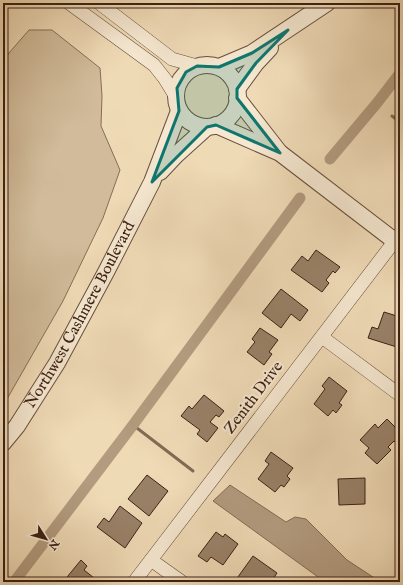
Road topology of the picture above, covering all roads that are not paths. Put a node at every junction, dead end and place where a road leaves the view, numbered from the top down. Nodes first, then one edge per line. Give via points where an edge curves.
1 (69, 3) edge
2 (328, 3) edge
3 (101, 5) edge
4 (94, 21) junction
5 (288, 30) junction
6 (197, 66) junction
7 (219, 67) junction
8 (237, 93) junction
9 (178, 104) junction
10 (212, 126) junction
11 (280, 153) junction
12 (152, 182) junction
13 (398, 240) edge
14 (322, 337) junction
15 (400, 395) edge
16 (3, 443) edge
17 (151, 560) junction
18 (134, 582) edge
19 (182, 582) edge

1 - 4 street
2 - 5 street
3 - 4 street
3 - 6 street via 172,59
4 - 9 street via 154,65 165,78
5 - 7 street via 252,53
5 - 8 street via 256,63
6 - 7 street
6 - 9 street via 180,79 177,88
7 - 8 street via 234,81
8 - 10 street via 236,106 231,114
8 - 11 street
9 - 10 street via 183,116 198,125
9 - 12 street, Northwest Cashmere Boulevard
10 - 11 street
10 - 12 street, Northwest Cashmere Boulevard via 176,154
11 - 13 street
12 - 16 street, Northwest Cashmere Boulevard via 57,363 17,426
13 - 14 street, Zenith Drive
14 - 15 street
14 - 17 street, Zenith Drive
17 - 18 street, Zenith Drive
17 - 19 street

